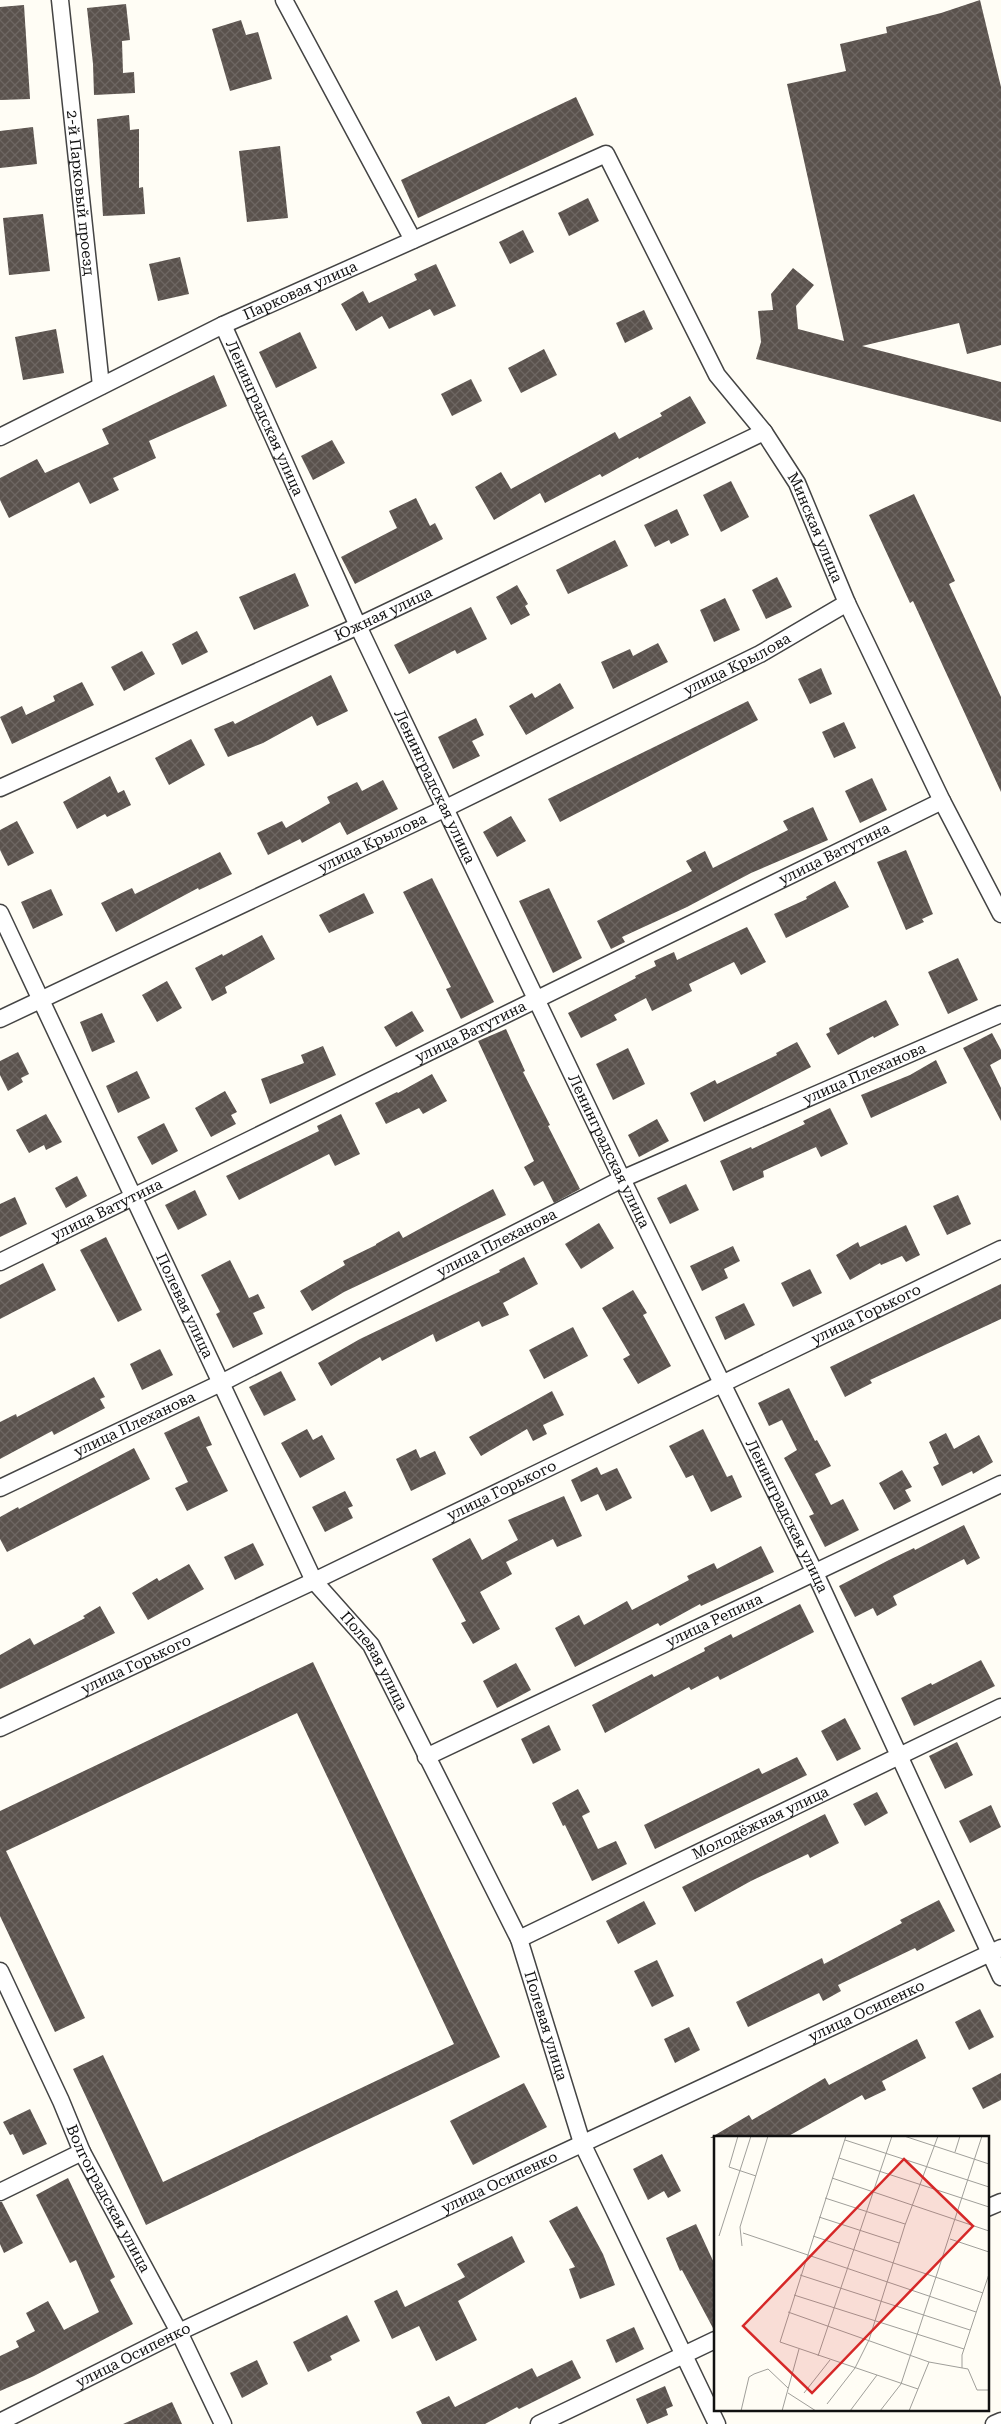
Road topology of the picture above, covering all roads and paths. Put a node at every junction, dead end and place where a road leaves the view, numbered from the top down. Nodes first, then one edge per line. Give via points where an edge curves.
1 (60, 0) edge
2 (284, 0) edge
3 (606, 154) joint
4 (413, 240) junction
5 (223, 325) junction
6 (101, 386) junction
7 (764, 432) junction
8 (0, 436) edge
9 (847, 603) junction
10 (358, 626) junction
11 (0, 788) edge
12 (942, 801) junction
13 (446, 808) junction
14 (0, 913) edge
15 (1001, 914) edge
16 (40, 1000) junction
17 (537, 1001) junction
18 (1001, 1014) edge
19 (0, 1019) edge
20 (622, 1179) junction
21 (133, 1198) junction
22 (1001, 1249) edge
23 (0, 1262) edge
24 (222, 1382) junction
25 (722, 1384) junction
26 (1001, 1484) edge
27 (0, 1488) edge
28 (815, 1573) junction
29 (314, 1581) junction
30 (1001, 1707) edge
31 (0, 1728) edge
32 (900, 1755) junction
33 (426, 1757) junction
34 (519, 1939) junction
35 (995, 1951) edge
36 (0, 1971) edge
37 (1001, 1977) edge
38 (582, 2143) junction
39 (82, 2152) junction
40 (0, 2192) edge
41 (1001, 2202) edge
42 (988, 2208) edge
43 (179, 2332) junction
44 (714, 2340) edge
45 (683, 2355) junction
46 (1001, 2421) edge
47 (0, 2422) edge
48 (223, 2424) edge
49 (539, 2424) edge
50 (717, 2424) edge
51 (994, 2424) edge

1 - 6 street, 2-й Парковый проезд
2 - 4 street
3 - 4 street, Парковая улица
3 - 7 street, Минская улица via 717,375
4 - 5 street, Парковая улица
5 - 6 street, Парковая улица
5 - 10 street, Ленинградская улица
6 - 8 street, Парковая улица
7 - 9 street, Минская улица via 796,482
7 - 10 street, Южная улица
9 - 12 street, Минская улица
9 - 13 street, улица Крылова via 760,654
10 - 11 street, Южная улица
10 - 13 street, Ленинградская улица
12 - 15 street, Минская улица
12 - 17 street, улица Ватутина
13 - 16 street, улица Крылова
13 - 17 street, Ленинградская улица
14 - 16 street, Полевая улица
16 - 19 street, улица Крылова
16 - 21 street, Полевая улица
17 - 20 street, Ленинградская улица
17 - 21 street, улица Ватутина
18 - 20 street, улица Плеханова
20 - 24 street, улица Плеханова
20 - 25 street, Ленинградская улица
21 - 23 street, улица Ватутина
21 - 24 street, Полевая улица
22 - 25 street, улица Горького
24 - 27 street, улица Плеханова
24 - 29 street, Полевая улица
25 - 28 street, Ленинградская улица
25 - 29 street, улица Горького
26 - 28 street, улица Репина
28 - 32 street, Ленинградская улица
28 - 33 street, улица Репина
29 - 31 street, улица Горького
29 - 33 street, Полевая улица via 371,1645
30 - 32 street, Молодёжная улица
32 - 34 street, Молодёжная улица
32 - 35 street, Ленинградская улица
33 - 34 street, Полевая улица
34 - 38 street, Полевая улица
35 - 37 street, Ленинградская улица
35 - 38 street, улица Осипенко
36 - 39 street, Волгоградская улица
38 - 43 street, улица Осипенко
38 - 45 street, Полевая улица
39 - 40 street
39 - 43 street, Волгоградская улица
41 - 42 street
43 - 47 street, улица Осипенко
43 - 48 street, Волгоградская улица
44 - 45 street
45 - 49 street
45 - 50 street, Полевая улица
46 - 51 street

